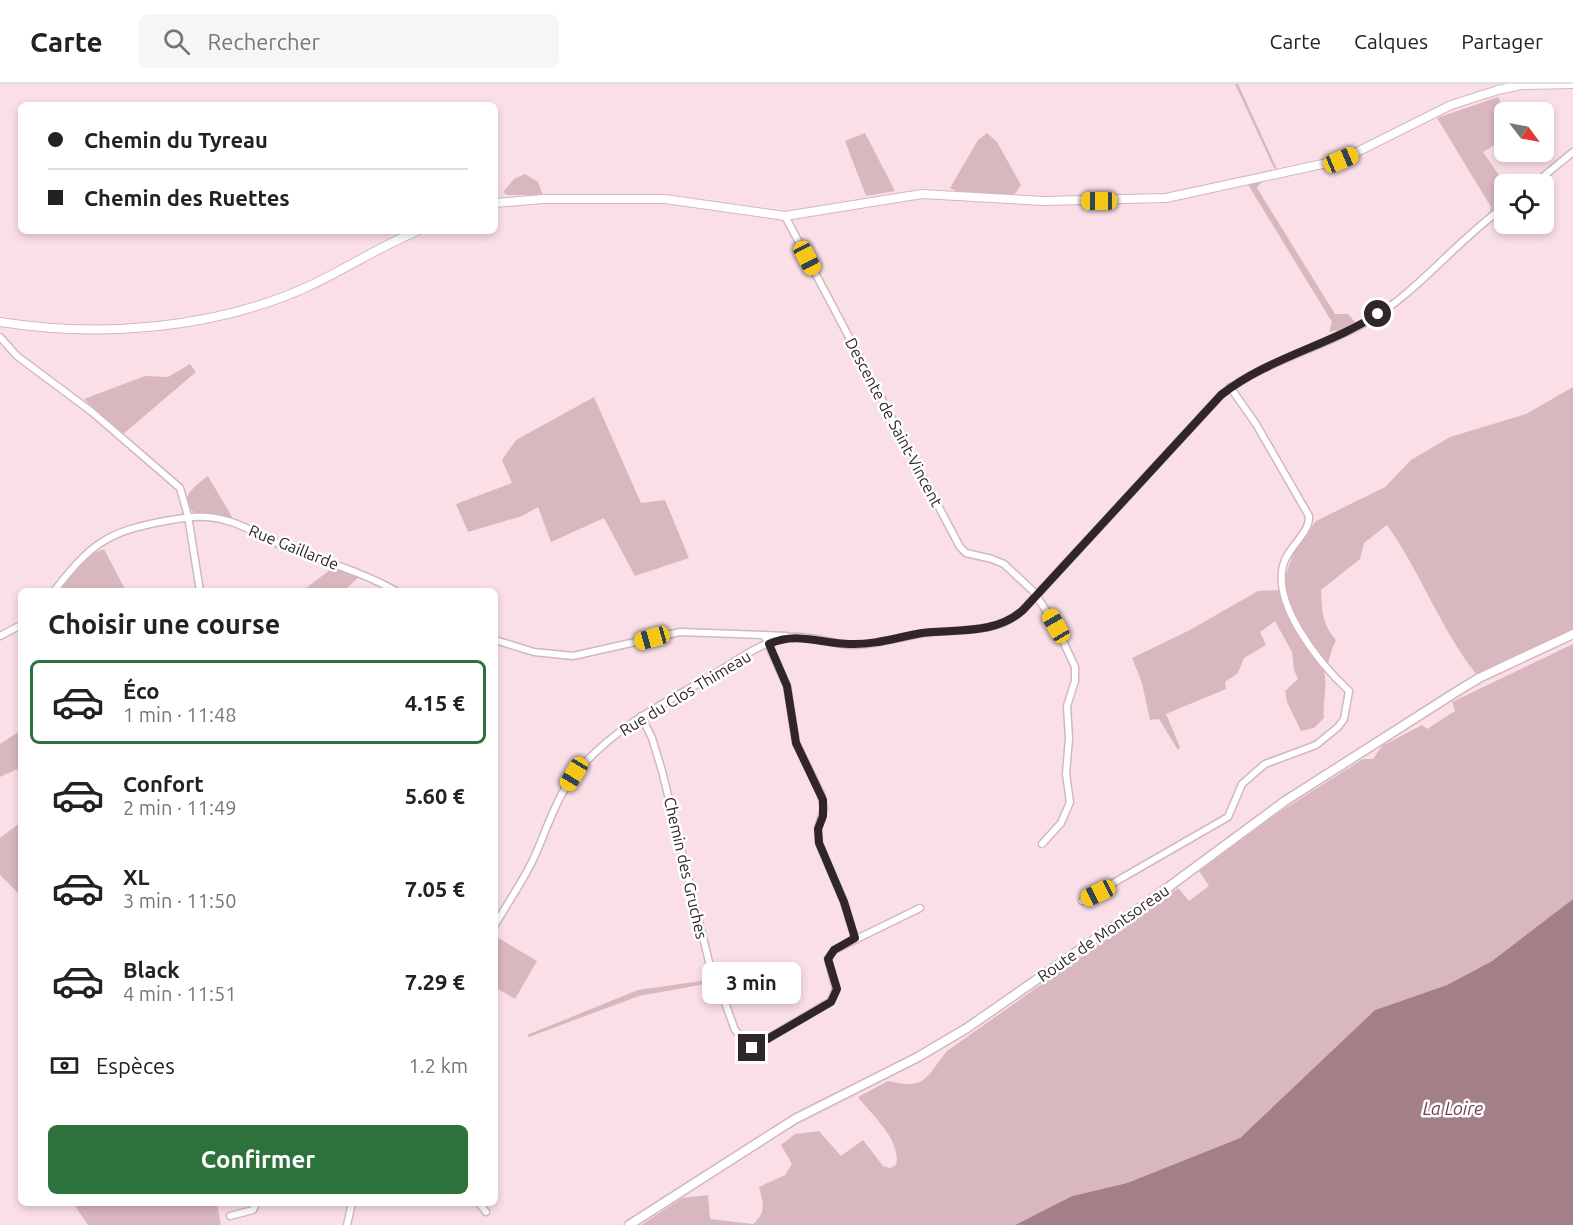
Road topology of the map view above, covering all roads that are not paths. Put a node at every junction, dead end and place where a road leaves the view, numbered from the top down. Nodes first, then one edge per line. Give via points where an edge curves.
1 (1573, 84) edge
2 (1521, 85) edge
3 (1573, 152) edge
4 (1546, 174) edge
5 (498, 203) edge
6 (1494, 214) edge
7 (785, 216) junction
8 (411, 234) edge
9 (0, 322) edge
10 (0, 337) edge
11 (1230, 387) junction
12 (188, 516) junction
13 (56, 588) edge
14 (200, 588) edge
15 (390, 588) edge
16 (1036, 594) junction
17 (18, 627) edge
18 (1573, 634) edge
19 (764, 635) junction
20 (0, 636) edge
21 (789, 637) junction
22 (498, 641) edge
23 (769, 644) junction
24 (641, 716) junction
25 (1042, 844) dead end
26 (1082, 901) dead end
27 (921, 908) dead end
28 (498, 920) edge
29 (855, 938) junction
30 (255, 1206) edge
31 (351, 1206) edge
32 (481, 1206) edge
33 (486, 1212) dead end
34 (230, 1216) dead end
35 (347, 1225) edge
36 (629, 1225) edge

1 - 2 street
2 - 7 street via 1452,105 1341,160 1190,194 1099,201 922,194
3 - 4 street
5 - 7 street via 656,199 702,202
6 - 11 street, Rue du Clos Thimeau via 1378,314
7 - 16 street, Descente de Saint-Vincent via 960,547 966,553 1004,564
8 - 9 street via 307,287 229,313 100,329
10 - 12 street via 17,356 92,411 170,477 180,488
11 - 16 street, Rue du Clos Thimeau
11 - 26 street via 1310,516 1283,564 1282,590 1287,608 1302,632 1329,671 1349,691 1343,721 1321,742 1264,764 1242,784 1228,818
12 - 13 street, Rue Gaillarde via 116,533 76,562
12 - 14 street
12 - 15 street, Rue Gaillarde via 235,523
16 - 21 street, Rue du Clos Thimeau via 1011,620 982,628 852,645
16 - 25 street, Descente de Saint-Vincent via 1056,626 1076,675 1067,706 1066,774 1070,802 1061,823
17 - 20 street
18 - 36 main road, Route de Montsoreau via 1456,692 1277,806 1147,903 967,1028 786,1124
19 - 21 street
19 - 22 street via 680,632 573,656 534,652
19 - 23 street
21 - 23 street, Rue du Clos Thimeau
23 - 24 street, Rue du Clos Thimeau
23 - 29 street via 787,686 796,743 823,800 819,843
24 - 28 street, Rue du Clos Thimeau via 601,745 574,774
24 - 29 street, Chemin des Gruches via 662,771 712,974 735,1030 752,1048 831,1002 837,989 828,959 834,950
27 - 29 street
30 - 34 street via 253,1210
31 - 35 street
32 - 33 street

